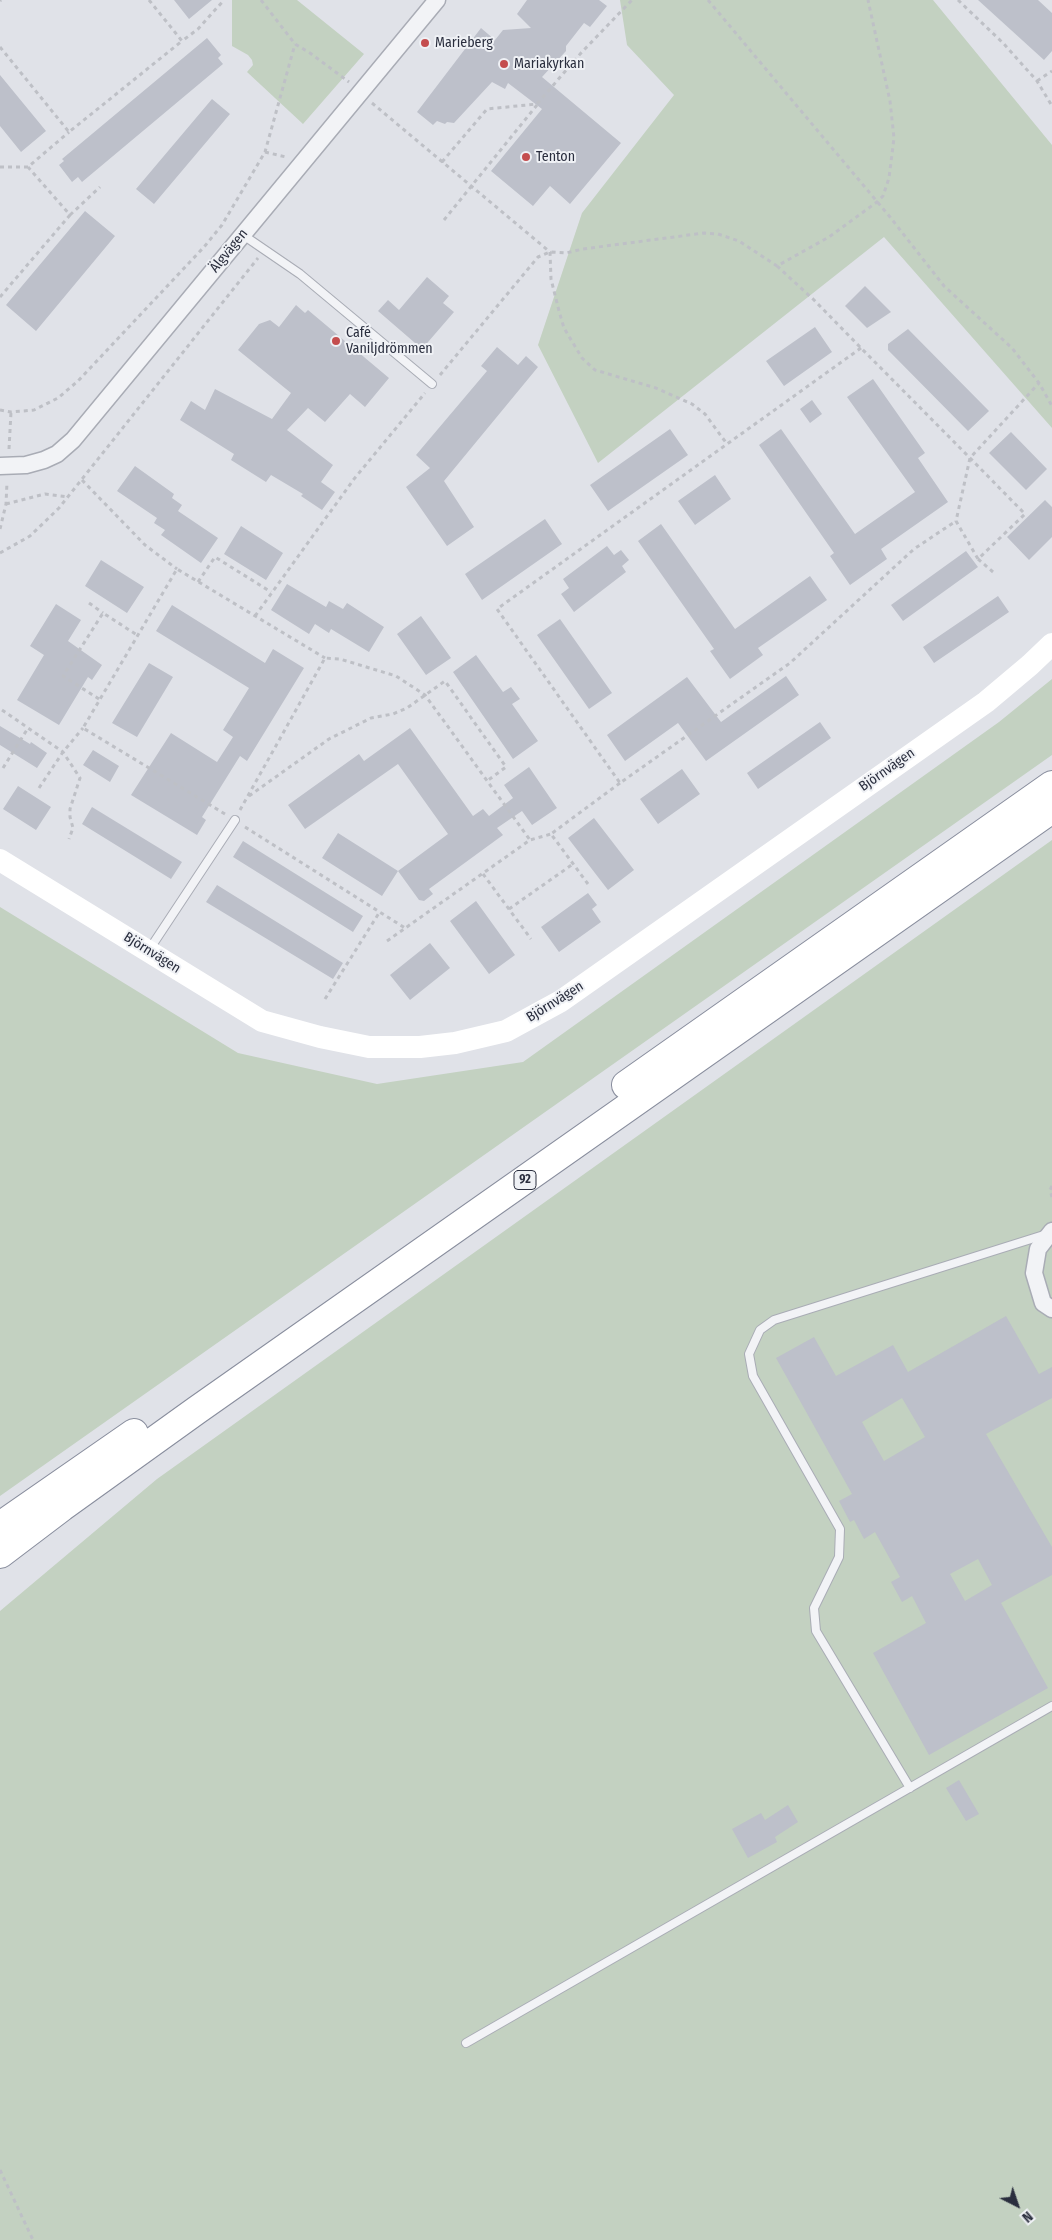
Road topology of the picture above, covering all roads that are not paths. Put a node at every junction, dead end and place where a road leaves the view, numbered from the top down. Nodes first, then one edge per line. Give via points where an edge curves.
1 (437, 0) edge
2 (243, 235) junction
3 (432, 384) road end
4 (0, 466) edge
5 (1052, 644) edge
6 (1052, 785) edge
7 (1052, 810) edge
8 (235, 820) road end
9 (0, 860) edge
10 (149, 950) junction
11 (1051, 1232) edge
12 (1052, 1309) edge
13 (0, 1526) edge
14 (0, 1554) edge
15 (1052, 1706) edge
16 (910, 1788) junction
17 (466, 2043) dead end

1 - 2 street, Älgvägen
2 - 3 lane via 300,274
2 - 4 street, Älgvägen via 73,440 44,460 26,465
5 - 10 street, Björnvägen via 986,702 561,1001 506,1031 420,1047 369,1047 320,1037 262,1021
6 - 13 highway, 92
7 - 14 highway, 92 via 197,1410
8 - 10 lane
9 - 10 street, Björnvägen
11 - 12 street via 1038,1249 1034,1273 1043,1303
11 - 16 lane via 774,1320 760,1330 749,1354 753,1376 840,1529 839,1557 814,1608 816,1631
15 - 16 lane
16 - 17 lane

